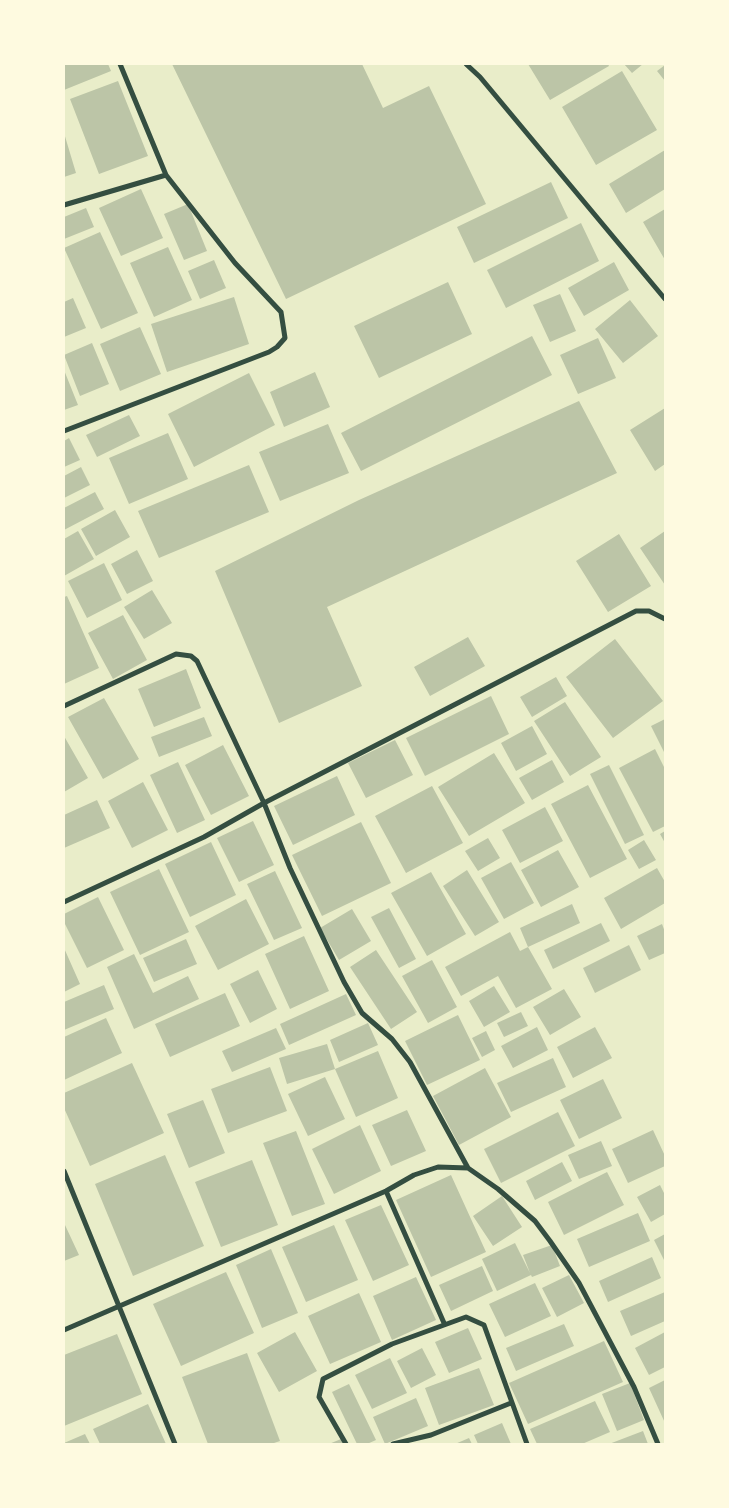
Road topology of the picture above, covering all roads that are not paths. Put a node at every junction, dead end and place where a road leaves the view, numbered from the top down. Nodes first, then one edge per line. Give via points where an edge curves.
1 (120, 64) edge
2 (466, 64) edge
3 (166, 175) junction
4 (64, 204) edge
5 (665, 299) edge
6 (64, 431) edge
7 (665, 620) edge
8 (64, 706) edge
9 (264, 803) junction
10 (64, 902) edge
11 (468, 1168) junction
12 (64, 1171) edge
13 (386, 1191) junction
14 (119, 1305) junction
15 (444, 1323) junction
16 (64, 1330) edge
17 (511, 1403) junction
18 (175, 1444) edge
19 (346, 1444) edge
20 (393, 1444) edge
21 (527, 1444) edge
22 (658, 1444) edge

1 - 3 street
2 - 5 street
3 - 4 street
3 - 6 street via 235,263 281,312 285,338 269,352
7 - 9 street via 649,611 636,611
8 - 9 street via 164,658 176,654 190,656 197,661
9 - 10 street via 204,837
9 - 11 street via 290,868 344,982 362,1013 392,1039 410,1062
11 - 13 street via 438,1167 414,1175
11 - 22 street via 535,1220 579,1283 634,1387
12 - 14 street
13 - 14 street
13 - 15 street
14 - 16 street
14 - 18 street
15 - 17 street via 466,1317 484,1324
15 - 19 street via 392,1344 323,1379 320,1397
17 - 20 street via 431,1436
17 - 21 street

